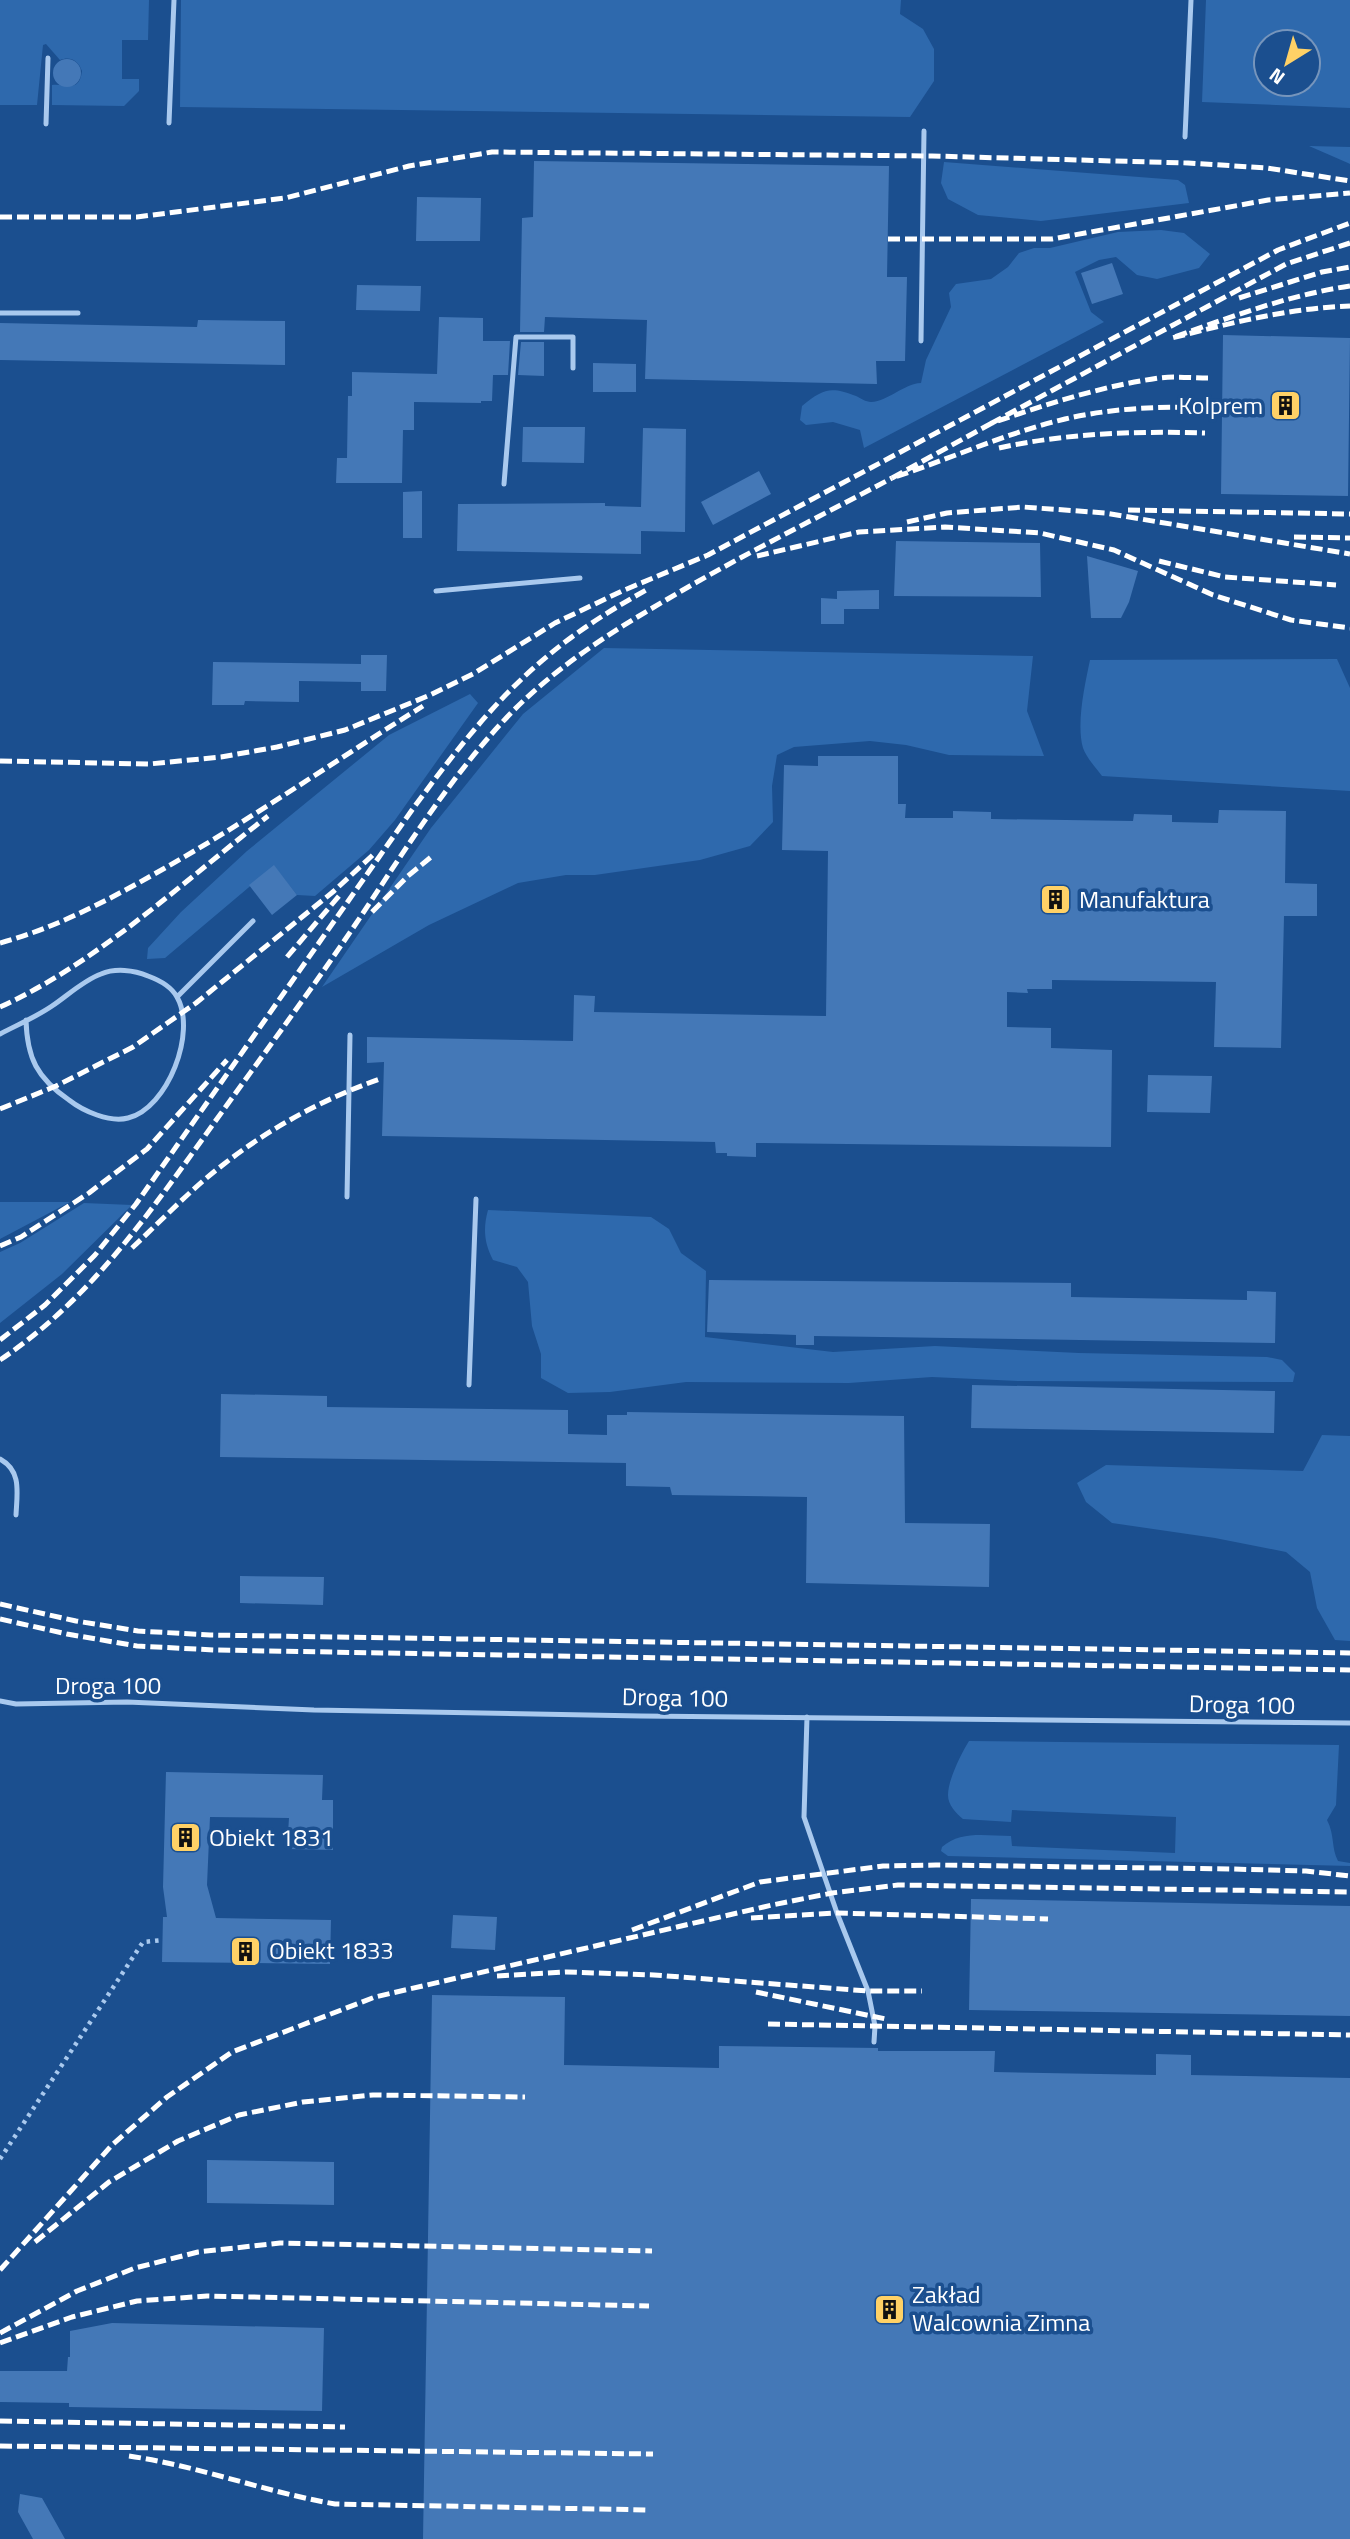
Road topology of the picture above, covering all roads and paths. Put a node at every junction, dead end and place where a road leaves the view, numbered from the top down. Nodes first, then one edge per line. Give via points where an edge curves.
1 (174, 0) edge
2 (1191, 0) edge
3 (48, 58) dead end
4 (169, 123) dead end
5 (46, 124) dead end
6 (924, 131) dead end
7 (1185, 137) dead end
8 (0, 313) edge
9 (78, 313) dead end
10 (921, 341) dead end
11 (573, 368) dead end
12 (505, 484) dead end
13 (580, 578) dead end
14 (436, 591) dead end
15 (253, 921) dead end
16 (177, 997) junction
17 (26, 1020) junction
18 (0, 1034) edge
19 (350, 1035) dead end
20 (348, 1197) dead end
21 (475, 1199) dead end
22 (469, 1385) dead end
23 (0, 1459) edge
24 (16, 1515) dead end
25 (0, 1702) edge
26 (807, 1717) junction
27 (1350, 1723) edge
28 (163, 1940) dead end
29 (874, 2042) dead end
30 (0, 2159) edge

1 - 4 lane
2 - 7 lane
3 - 5 lane
6 - 10 lane
8 - 9 lane
11 - 12 lane via 573,337 516,337
13 - 14 lane
15 - 16 lane
16 - 17 lane via 162,981 140,972 117,970 100,974
16 - 17 lane via 183,1017 177,1061 151,1107 127,1119 101,1116 51,1088 27,1046
17 - 18 lane
19 - 20 lane
21 - 22 lane
23 - 24 lane via 8,1463 17,1480
25 - 26 lane, Droga 100
26 - 27 lane, Droga 100
26 - 29 lane via 804,1816 868,1991 876,2026
28 - 30 path via 143,1941

